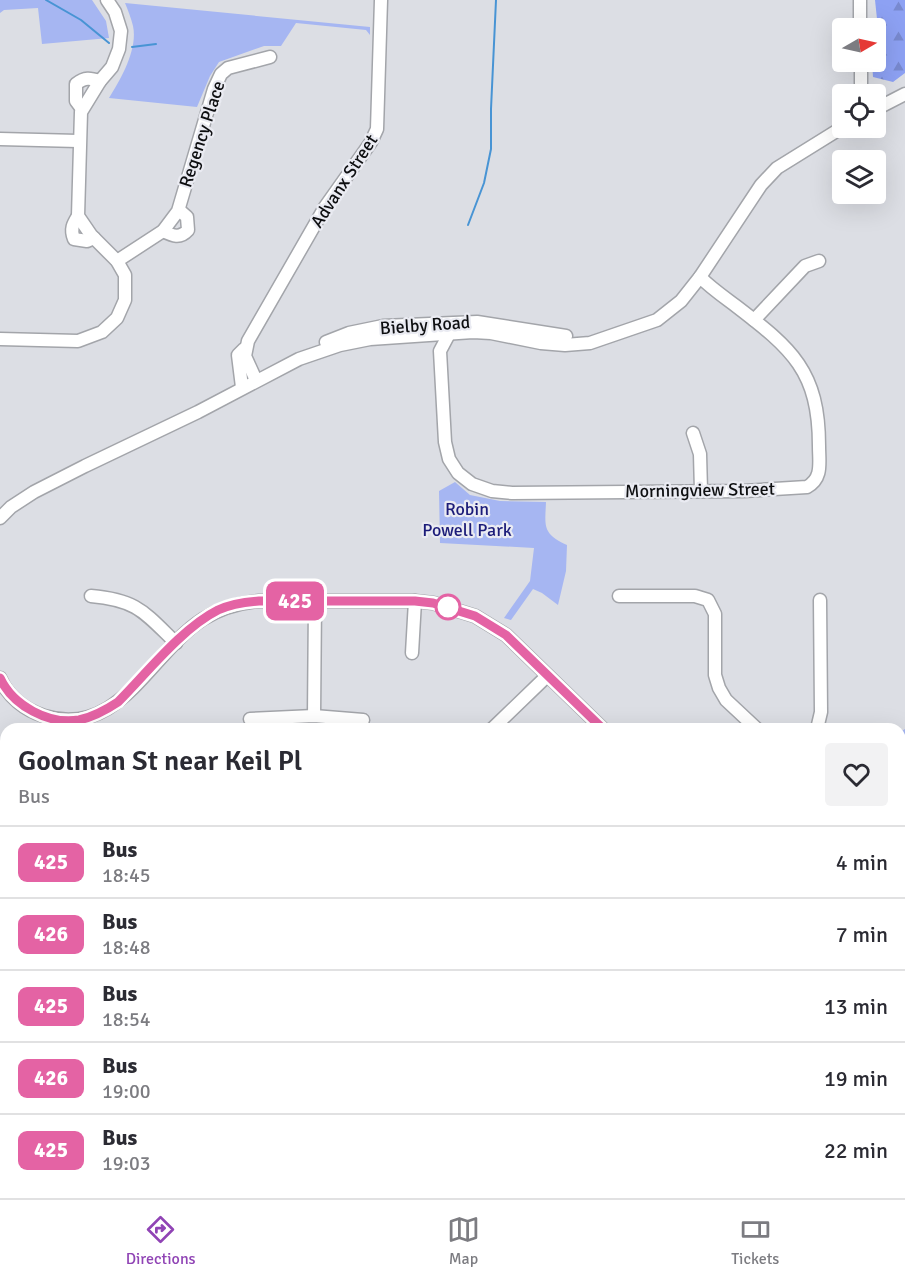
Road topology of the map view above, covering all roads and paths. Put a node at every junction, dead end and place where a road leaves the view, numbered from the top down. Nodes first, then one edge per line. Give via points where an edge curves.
1 (106, 0) edge
2 (381, 0) edge
3 (860, 0) edge
4 (860, 18) edge
5 (270, 57) dead end
6 (100, 81) junction
7 (905, 94) edge
8 (886, 104) edge
9 (82, 109) junction
10 (832, 134) edge
11 (0, 139) edge
12 (78, 141) junction
13 (179, 210) junction
14 (163, 231) junction
15 (117, 261) junction
16 (819, 261) dead end
17 (700, 277) junction
18 (754, 320) junction
19 (616, 333) junction
20 (426, 334) junction
21 (449, 334) junction
22 (0, 339) edge
23 (440, 351) junction
24 (248, 383) junction
25 (693, 433) dead end
26 (701, 491) junction
27 (0, 518) edge
28 (91, 596) dead end
29 (619, 596) dead end
30 (820, 600) dead end
31 (315, 601) junction
32 (415, 601) junction
33 (176, 643) junction
34 (412, 653) dead end
35 (547, 676) junction
36 (1, 683) edge
37 (314, 716) junction
38 (250, 719) dead end
39 (363, 720) dead end
40 (498, 723) edge
41 (597, 723) edge
42 (751, 723) edge
43 (818, 723) edge

1 - 6 street via 121,31 120,50
2 - 24 street, Advanx Street via 378,129 325,207 246,345
3 - 4 street
5 - 13 street, Regency Place via 228,68 221,74
6 - 9 street
6 - 9 street via 90,78 76,84 76,101
7 - 8 street
9 - 12 street
10 - 17 street, Bielby Road via 777,168 761,185
11 - 12 street
12 - 15 street via 78,216
13 - 14 street, Regency Place
13 - 14 street, Regency Place via 187,217 188,230 178,237
14 - 15 street, Regency Place
15 - 22 street via 125,275 125,300 117,318 102,332 78,341
16 - 18 street via 805,266
17 - 18 street, Morningview Street
17 - 19 street, Bielby Road via 681,301 657,320
18 - 26 street, Morningview Street via 794,357 807,376 819,424 819,472 815,483 807,487
19 - 21 street, Bielby Road via 565,345 491,333
19 - 24 street, Bielby Road via 556,336 477,322 383,326 348,333 292,354
20 - 21 street, Bielby Road
20 - 23 street
20 - 24 street, Bielby Road via 340,345
21 - 23 street
23 - 26 street, Morningview Street via 449,459 472,484 512,492
24 - 27 street, Bielby Road via 198,412 34,492
25 - 26 street via 700,454
28 - 33 street via 140,608
29 - 42 street via 695,596 708,600 715,614 715,675 719,688
30 - 43 street
31 - 32 street
31 - 33 street via 238,603 201,620
31 - 37 street
32 - 34 street
32 - 35 street via 475,616 506,635
33 - 36 street via 118,702 79,720 35,713 21,705
35 - 40 street
35 - 41 street
37 - 38 street
37 - 39 street

